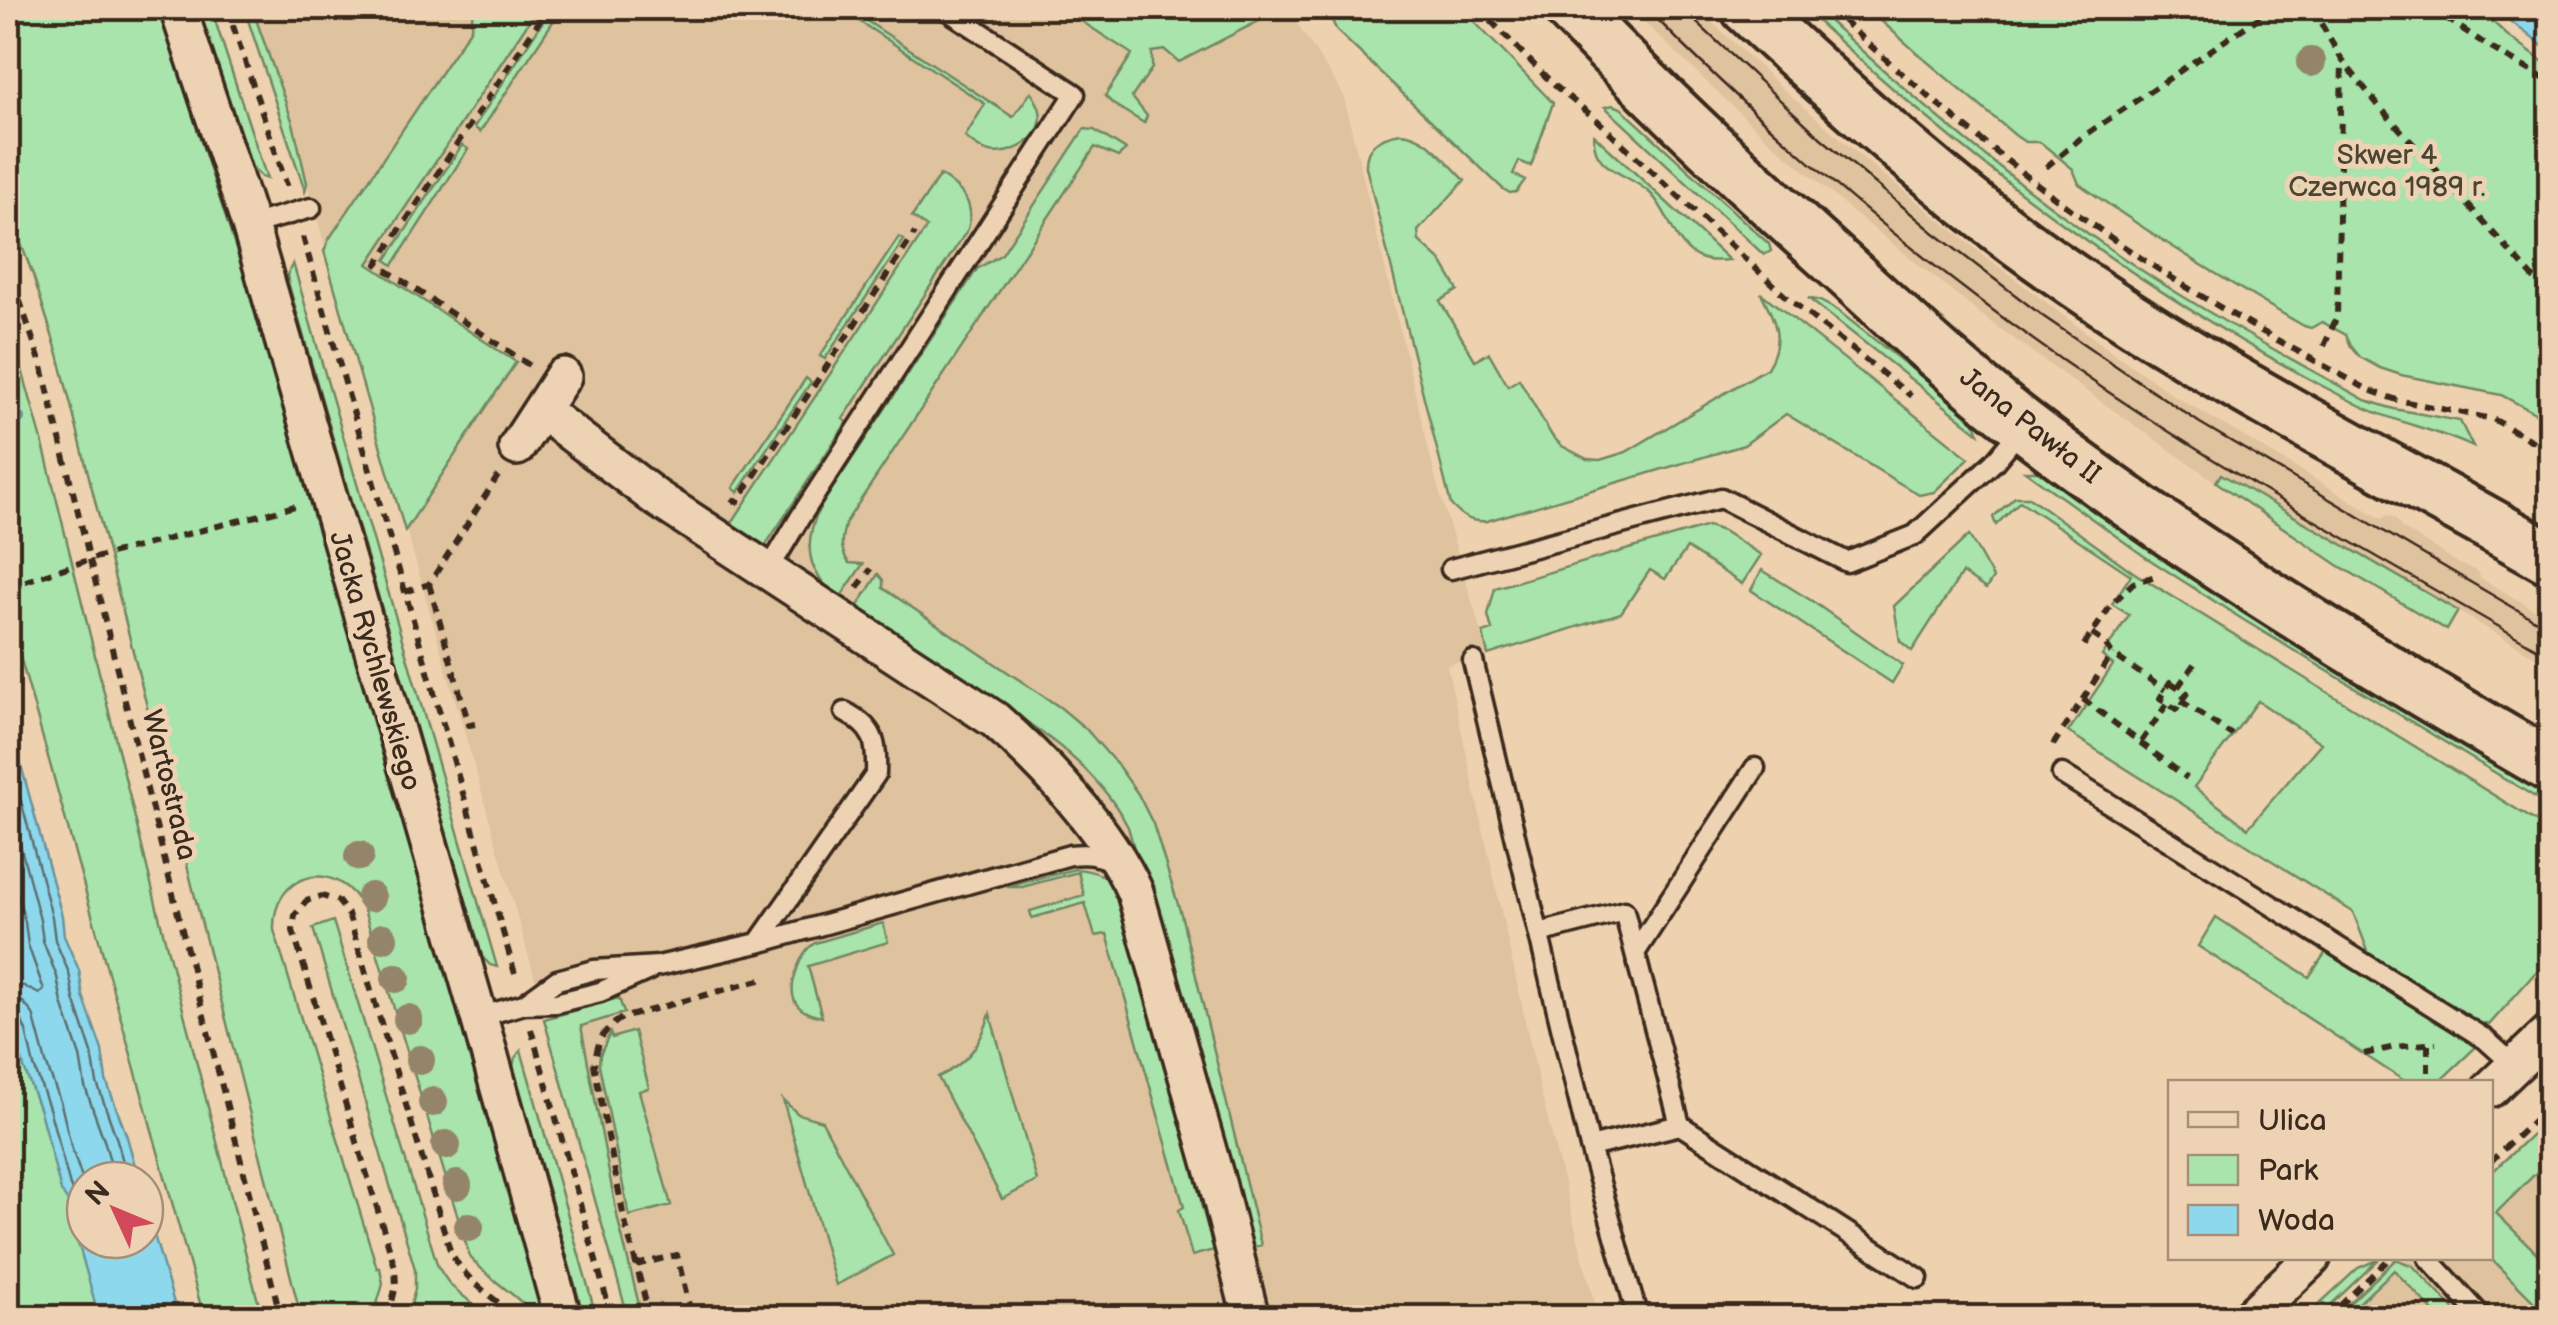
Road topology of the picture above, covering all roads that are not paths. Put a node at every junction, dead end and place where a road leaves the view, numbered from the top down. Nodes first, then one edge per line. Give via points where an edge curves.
1 (178, 8) edge
2 (944, 8) edge
3 (1570, 8) edge
4 (1747, 8) edge
5 (304, 210) road end
6 (250, 224) junction
7 (2024, 426) junction
8 (517, 447) dead end
9 (2550, 558) edge
10 (1451, 569) dead end
11 (768, 570) junction
12 (1473, 661) dead end
13 (845, 712) dead end
14 (2550, 766) edge
15 (1755, 768) dead end
16 (2062, 774) road end
17 (1128, 876) junction
18 (1539, 933) junction
19 (758, 943) junction
20 (1635, 953) junction
21 (479, 1017) junction
22 (2550, 1032) edge
23 (2502, 1077) edge
24 (1680, 1125) junction
25 (1590, 1147) junction
26 (2310, 1260) edge
27 (2430, 1260) edge
28 (1918, 1278) dead end
29 (563, 1318) edge
30 (1251, 1318) edge
31 (1638, 1318) edge
32 (2249, 1318) edge
33 (2484, 1318) edge

1 - 6 street, Jacka Rychlewskiego
2 - 11 lane via 1076,94
3 - 7 main road, Jana Pawła II via 1780,212
4 - 9 main road via 1919,162 2063,272 2253,392
5 - 6 lane
6 - 21 street, Jacka Rychlewskiego
7 - 10 lane via 1915,536 1847,562 1721,498
7 - 14 main road, Jana Pawła II via 2286,609
8 - 11 street via 554,390 655,497
11 - 17 street via 995,720 1034,754
12 - 18 lane
13 - 19 lane via 871,733 876,774
15 - 20 lane
16 - 23 lane via 2498,1048
17 - 19 lane via 1103,856 1070,855
17 - 30 street
18 - 20 lane via 1624,911
18 - 25 lane
19 - 21 lane via 658,966 600,992
20 - 24 lane
21 - 29 street, Jacka Rychlewskiego
22 - 23 street
24 - 25 lane
24 - 28 lane
25 - 31 lane
26 - 32 street
27 - 33 lane

